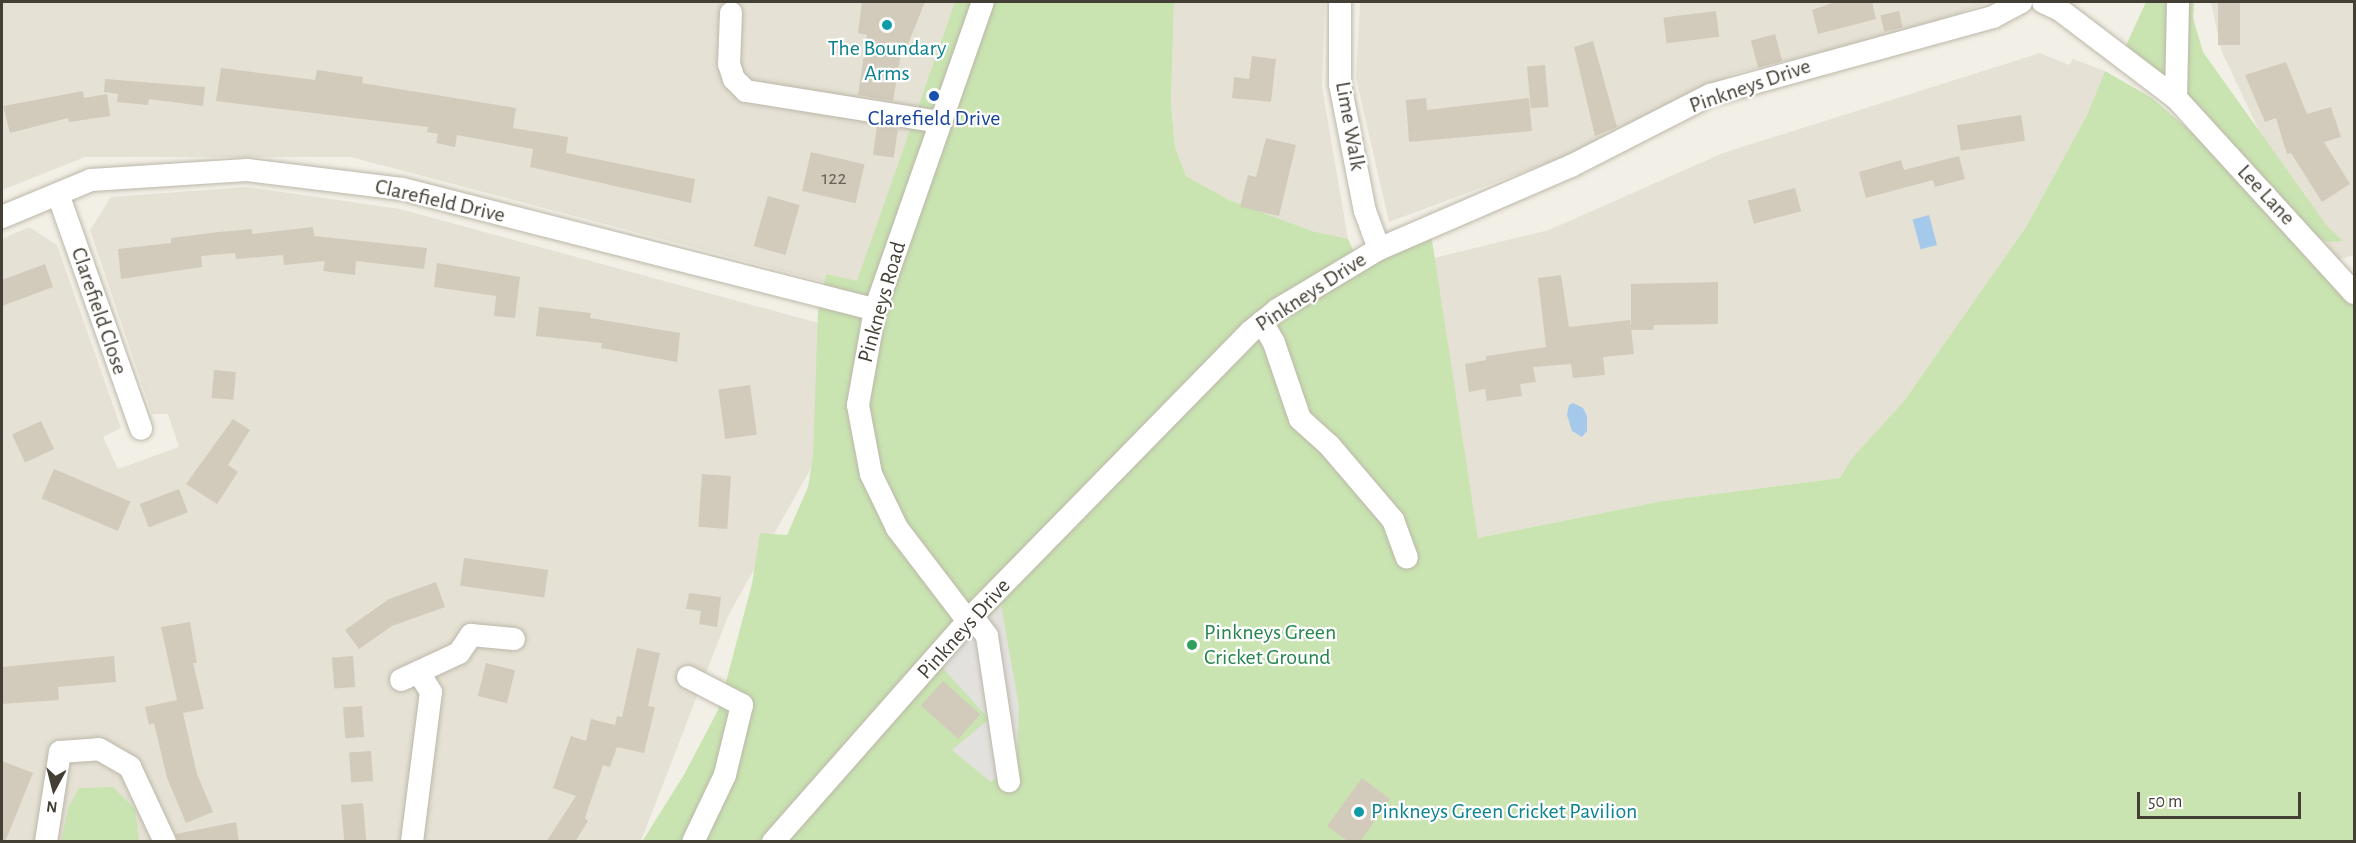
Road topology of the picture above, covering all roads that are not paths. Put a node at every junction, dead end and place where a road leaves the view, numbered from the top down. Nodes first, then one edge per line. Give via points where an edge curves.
1 (983, 2) edge
2 (1340, 2) edge
3 (2022, 2) edge
4 (2043, 2) edge
5 (2178, 2) edge
6 (731, 13) dead end
7 (2176, 98) junction
8 (940, 122) junction
9 (58, 194) junction
10 (2, 217) edge
11 (1379, 249) junction
12 (2346, 270) edge
13 (2355, 293) edge
14 (875, 310) junction
15 (1262, 322) junction
16 (141, 429) dead end
17 (1407, 558) dead end
18 (970, 619) junction
19 (514, 639) dead end
20 (688, 677) dead end
21 (1009, 781) dead end
22 (46, 842) edge
23 (165, 842) edge
24 (412, 842) edge
25 (693, 842) edge
26 (773, 842) edge

1 - 8 street, Pinkneys Road
2 - 11 street, Lime Walk via 1340,84 1365,211
3 - 11 street, Pinkneys Drive via 1993,16 1710,95 1571,166
4 - 7 street, Lee Lane via 2061,10
5 - 7 street
6 - 8 street via 729,64 734,79 746,91
7 - 12 street, Lee Lane
8 - 14 street, Pinkneys Road
9 - 10 street, Clarefield Drive
9 - 14 street, Clarefield Drive via 91,180 247,170 402,189
9 - 16 street, Clarefield Close
11 - 15 street, Pinkneys Drive
12 - 13 street, Lee Lane
14 - 18 street, Pinkneys Road via 858,405 871,474 897,528
15 - 17 street via 1300,419 1329,445 1393,520
15 - 18 street, Pinkneys Drive
18 - 21 street, Pinkneys Road via 987,636
18 - 26 street, Pinkneys Drive
19 - 24 street via 471,635 459,653 410,677 431,692
20 - 25 street via 742,705 725,775
22 - 23 street via 60,752 99,749 130,767

